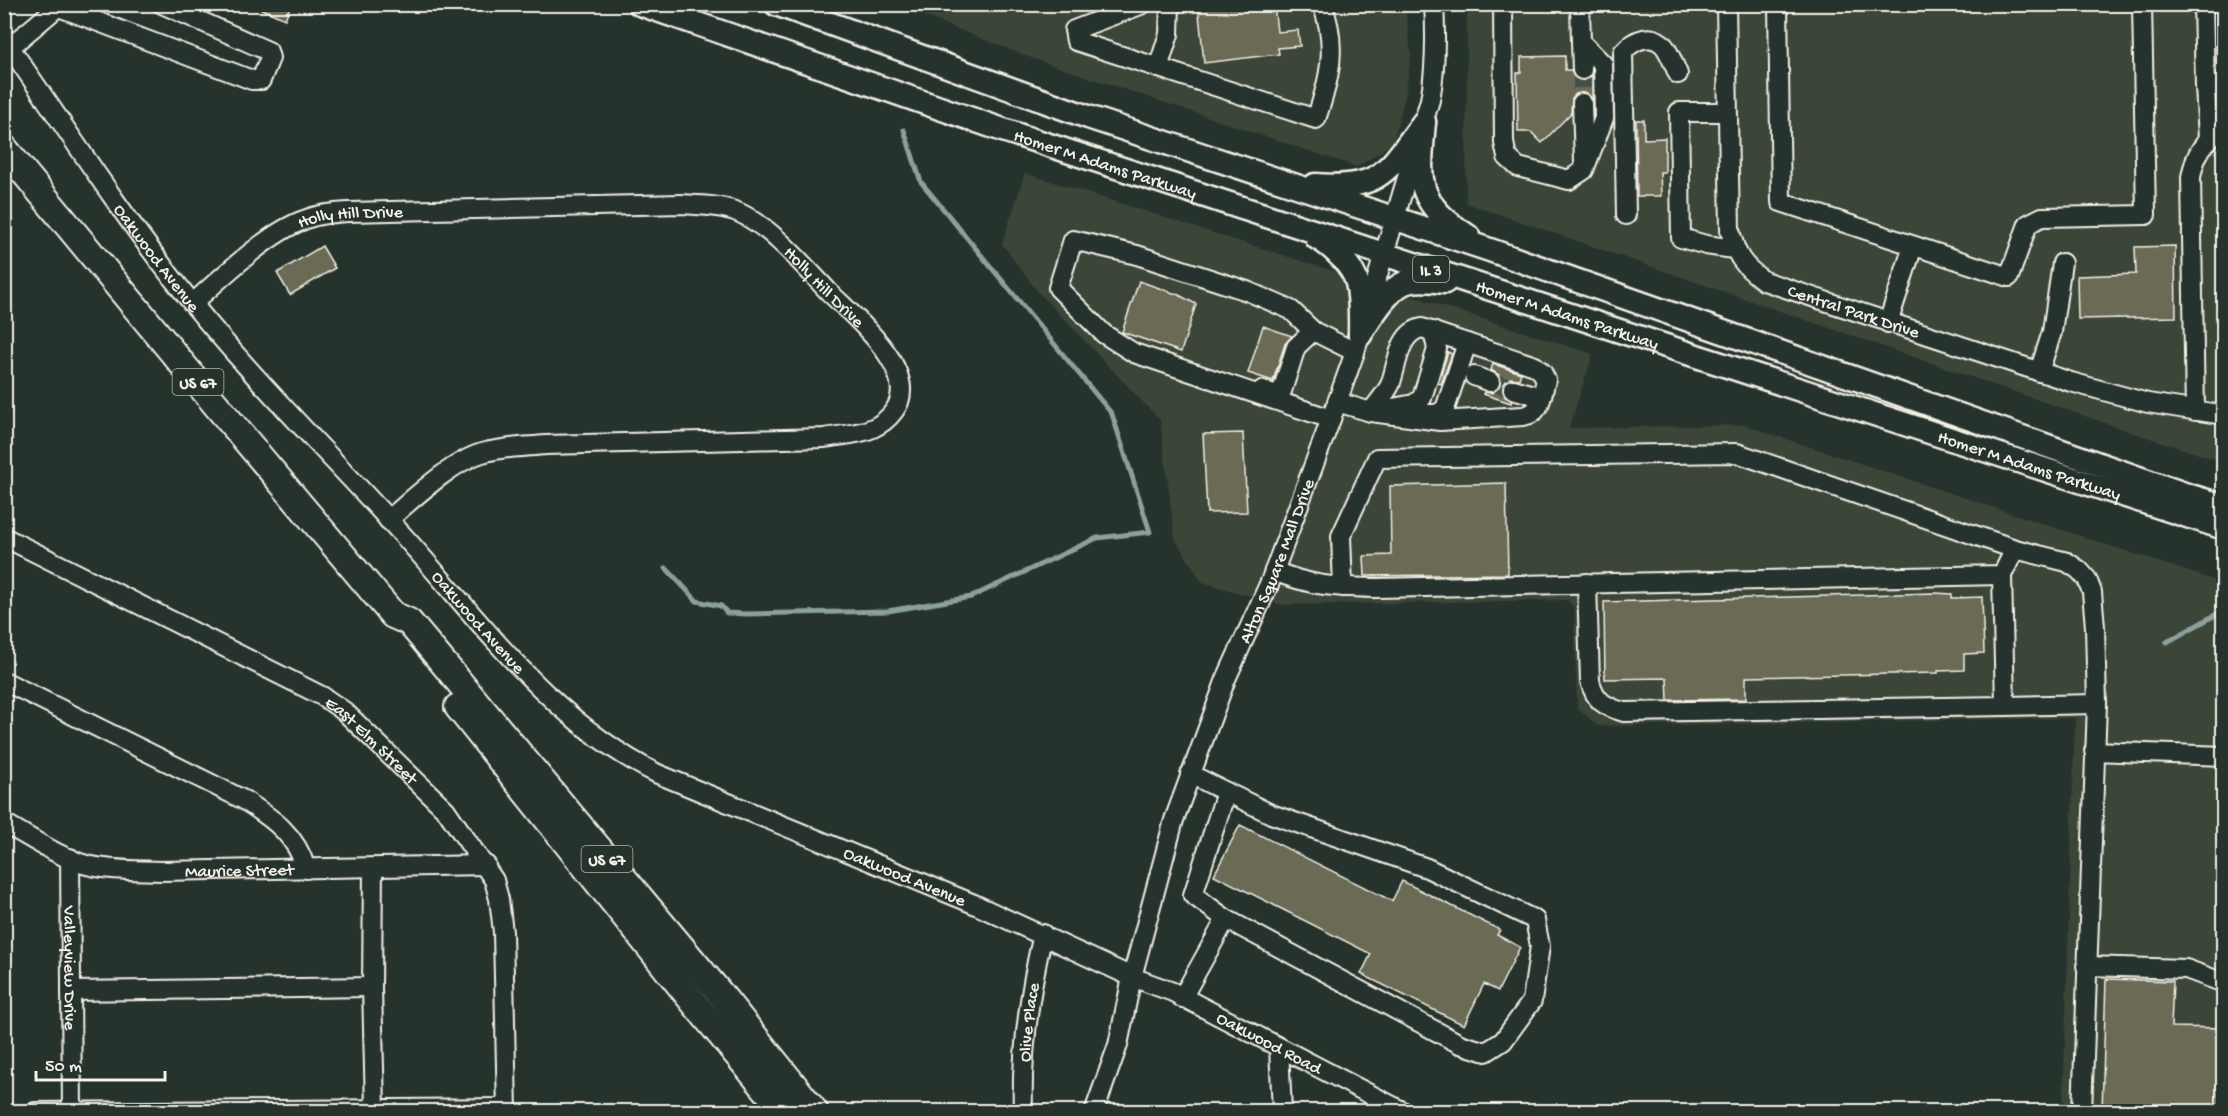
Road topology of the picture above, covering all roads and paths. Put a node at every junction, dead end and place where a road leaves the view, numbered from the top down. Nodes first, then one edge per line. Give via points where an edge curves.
1 (162, 4) edge
2 (640, 4) edge
3 (776, 4) edge
4 (806, 4) edge
5 (1143, 4) edge
6 (1170, 4) edge
7 (1322, 4) edge
8 (1434, 4) edge
9 (1503, 4) edge
10 (1580, 4) edge
11 (1726, 4) edge
12 (1778, 4) edge
13 (2142, 4) edge
14 (2203, 4) edge
15 (60, 6) edge
16 (1581, 42) junction
17 (7, 43) edge
18 (1158, 68) junction
19 (1582, 70) tunnel mouth
20 (1678, 74) dead end
21 (2214, 86) edge
22 (1582, 104) tunnel mouth
23 (1727, 112) junction
24 (1088, 117) junction
25 (1424, 122) junction
26 (2216, 134) edge
27 (4, 148) edge
28 (1584, 170) junction
29 (1290, 184) junction
30 (1626, 215) dead end
31 (1395, 218) junction
32 (1281, 220) junction
33 (1914, 246) junction
34 (1487, 249) junction
35 (1734, 249) junction
36 (1384, 254) junction
37 (2062, 263) dead end
38 (1483, 286) junction
39 (193, 303) junction
40 (1888, 323) junction
41 (1313, 331) junction
42 (1434, 332) junction
43 (1358, 343) junction
44 (1467, 343) junction
45 (2039, 372) junction
46 (1233, 386) junction
47 (1513, 389) tunnel mouth
48 (1541, 398) junction
49 (1334, 410) junction
50 (2195, 411) junction
51 (1371, 412) junction
52 (1391, 414) junction
53 (2223, 415) edge
54 (2223, 506) edge
55 (388, 519) junction
56 (2223, 528) edge
57 (4, 537) edge
58 (2015, 549) junction
59 (1274, 572) junction
60 (2002, 575) junction
61 (1587, 583) junction
62 (1343, 587) junction
63 (393, 615) junction
64 (4, 681) edge
65 (2097, 704) junction
66 (2005, 706) junction
67 (2094, 751) junction
68 (2223, 756) edge
69 (1190, 774) junction
70 (1226, 792) junction
71 (4, 823) edge
72 (70, 858) junction
73 (486, 865) junction
74 (372, 868) junction
75 (306, 869) junction
76 (1226, 919) junction
77 (1042, 934) junction
78 (2086, 966) junction
79 (1132, 978) junction
80 (2223, 983) edge
81 (372, 987) junction
82 (71, 991) junction
83 (1182, 998) junction
84 (1279, 1048) junction
85 (375, 1108) junction
86 (507, 1110) edge
87 (72, 1111) edge
88 (35, 1112) edge
89 (785, 1112) edge
90 (815, 1112) edge
91 (1023, 1112) edge
92 (1094, 1112) edge
93 (1281, 1112) edge
94 (1404, 1112) edge
95 (2082, 1112) edge

1 - 15 street via 268,51 270,58 261,80 252,80
2 - 32 main road, Homer M Adams Parkway / IL 3 via 1003,130
3 - 24 main road, Homer M Adams Parkway / IL 3
4 - 24 main road
5 - 18 street via 1074,30 1076,41
6 - 18 street via 1169,34
7 - 18 street via 1330,33 1331,64 1316,119
8 - 25 street, Alton Square Mall Drive via 1435,75
9 - 28 street via 1507,157 1518,167 1569,180
10 - 16 street
11 - 23 street, Central Park Drive
12 - 33 street via 1781,202
13 - 33 street via 2146,215 2042,217 2028,224 2009,277
14 - 21 street
15 - 17 street
16 - 19 street
16 - 28 street via 1603,64 1604,118
17 - 39 street, Oakwood Avenue via 116,201
20 - 30 street via 1664,46 1654,39 1631,43 1623,52
21 - 26 street
22 - 28 street
23 - 35 street, Central Park Drive via 1730,230
23 - 35 street via 1679,112 1681,238
24 - 29 main road, Homer M Adams Parkway / IL 3
25 - 29 main road via 1394,161 1364,184
25 - 31 street, Alton Square Mall Drive
25 - 34 main road via 1422,188 1431,205 1453,226
26 - 50 street via 2194,161 2191,177
27 - 63 highway, US 67
29 - 31 main road, Homer M Adams Parkway / IL 3
31 - 34 main road, Homer M Adams Parkway / IL 3
31 - 36 street, Alton Square Mall Drive
32 - 36 main road, Homer M Adams Parkway / IL 3
32 - 43 main road via 1327,243 1357,281
33 - 40 street
34 - 54 main road, Homer M Adams Parkway / IL 3
35 - 40 street, Central Park Drive via 1745,267 1764,281
36 - 38 main road, Homer M Adams Parkway / IL 3
36 - 43 street, Alton Square Mall Drive
37 - 45 street via 2052,332
38 - 43 main road via 1409,281 1380,305
38 - 56 main road, Homer M Adams Parkway / IL 3
39 - 55 street, Oakwood Avenue
39 - 55 street, Holly Hill Drive via 269,240 292,225 321,215 709,205 753,221 774,238 884,347 898,375 897,408 881,424 861,432 824,438 505,448 466,460
40 - 45 street, Central Park Drive
41 - 43 street
41 - 46 street via 1296,347 1282,391 1274,394
41 - 46 street via 1291,310 1247,291 1137,255 1073,240 1058,288 1104,334 1134,353
42 - 44 street
42 - 51 street via 1422,328 1406,337 1389,385
42 - 51 street via 1437,349 1422,398 1414,404
43 - 49 street, Alton Square Mall Drive
44 - 48 street via 1535,366 1546,380
44 - 52 street via 1445,409 1437,414
45 - 50 street, Central Park Drive via 2148,403
46 - 49 street
47 - 48 street
48 - 52 street via 1532,415 1523,416 1440,421
49 - 51 street
49 - 59 street, Alton Square Mall Drive
50 - 53 street, Central Park Drive
51 - 52 street
55 - 77 street, Oakwood Avenue via 559,706 634,762
57 - 73 street, East Elm Street via 322,696 344,711 446,810
58 - 60 street
58 - 62 street via 1737,453 1377,458 1341,536
58 - 65 street via 2067,562 2087,579 2095,627
59 - 62 street via 1299,582
59 - 69 street, Alton Square Mall Drive
60 - 61 street
60 - 66 street
61 - 62 street
61 - 66 street via 1590,681 1593,694 1610,708 1624,712
63 - 89 highway, US 67 via 396,630
63 - 90 highway, US 67 via 409,622
64 - 75 street via 244,800 290,837
65 - 66 street
65 - 67 street
67 - 68 street
67 - 78 street
69 - 70 street
69 - 79 street, Alton Square Mall Drive
70 - 76 street via 1193,895
70 - 76 street via 1271,814 1426,867 1535,920 1540,946 1532,1001 1503,1041 1486,1052 1460,1044
71 - 72 street, Maurice Street
72 - 75 street, Maurice Street via 107,869
72 - 82 street, Valleyview Drive
73 - 74 street, Maurice Street
73 - 86 street, East Elm Street via 499,898 503,932
74 - 75 street, Maurice Street
74 - 81 street
76 - 83 street
77 - 79 street, Oakwood Avenue
77 - 91 street, Olive Place via 1026,1028
78 - 80 street via 2186,969
78 - 95 street
79 - 83 street, Oakwood Road
79 - 92 street, Alton Square Mall Drive via 1118,1045
81 - 82 street
81 - 85 street
82 - 87 street, Valleyview Drive
83 - 84 street, Oakwood Road
84 - 93 street
84 - 94 street, Oakwood Road
85 - 86 street
85 - 87 street
87 - 88 street

